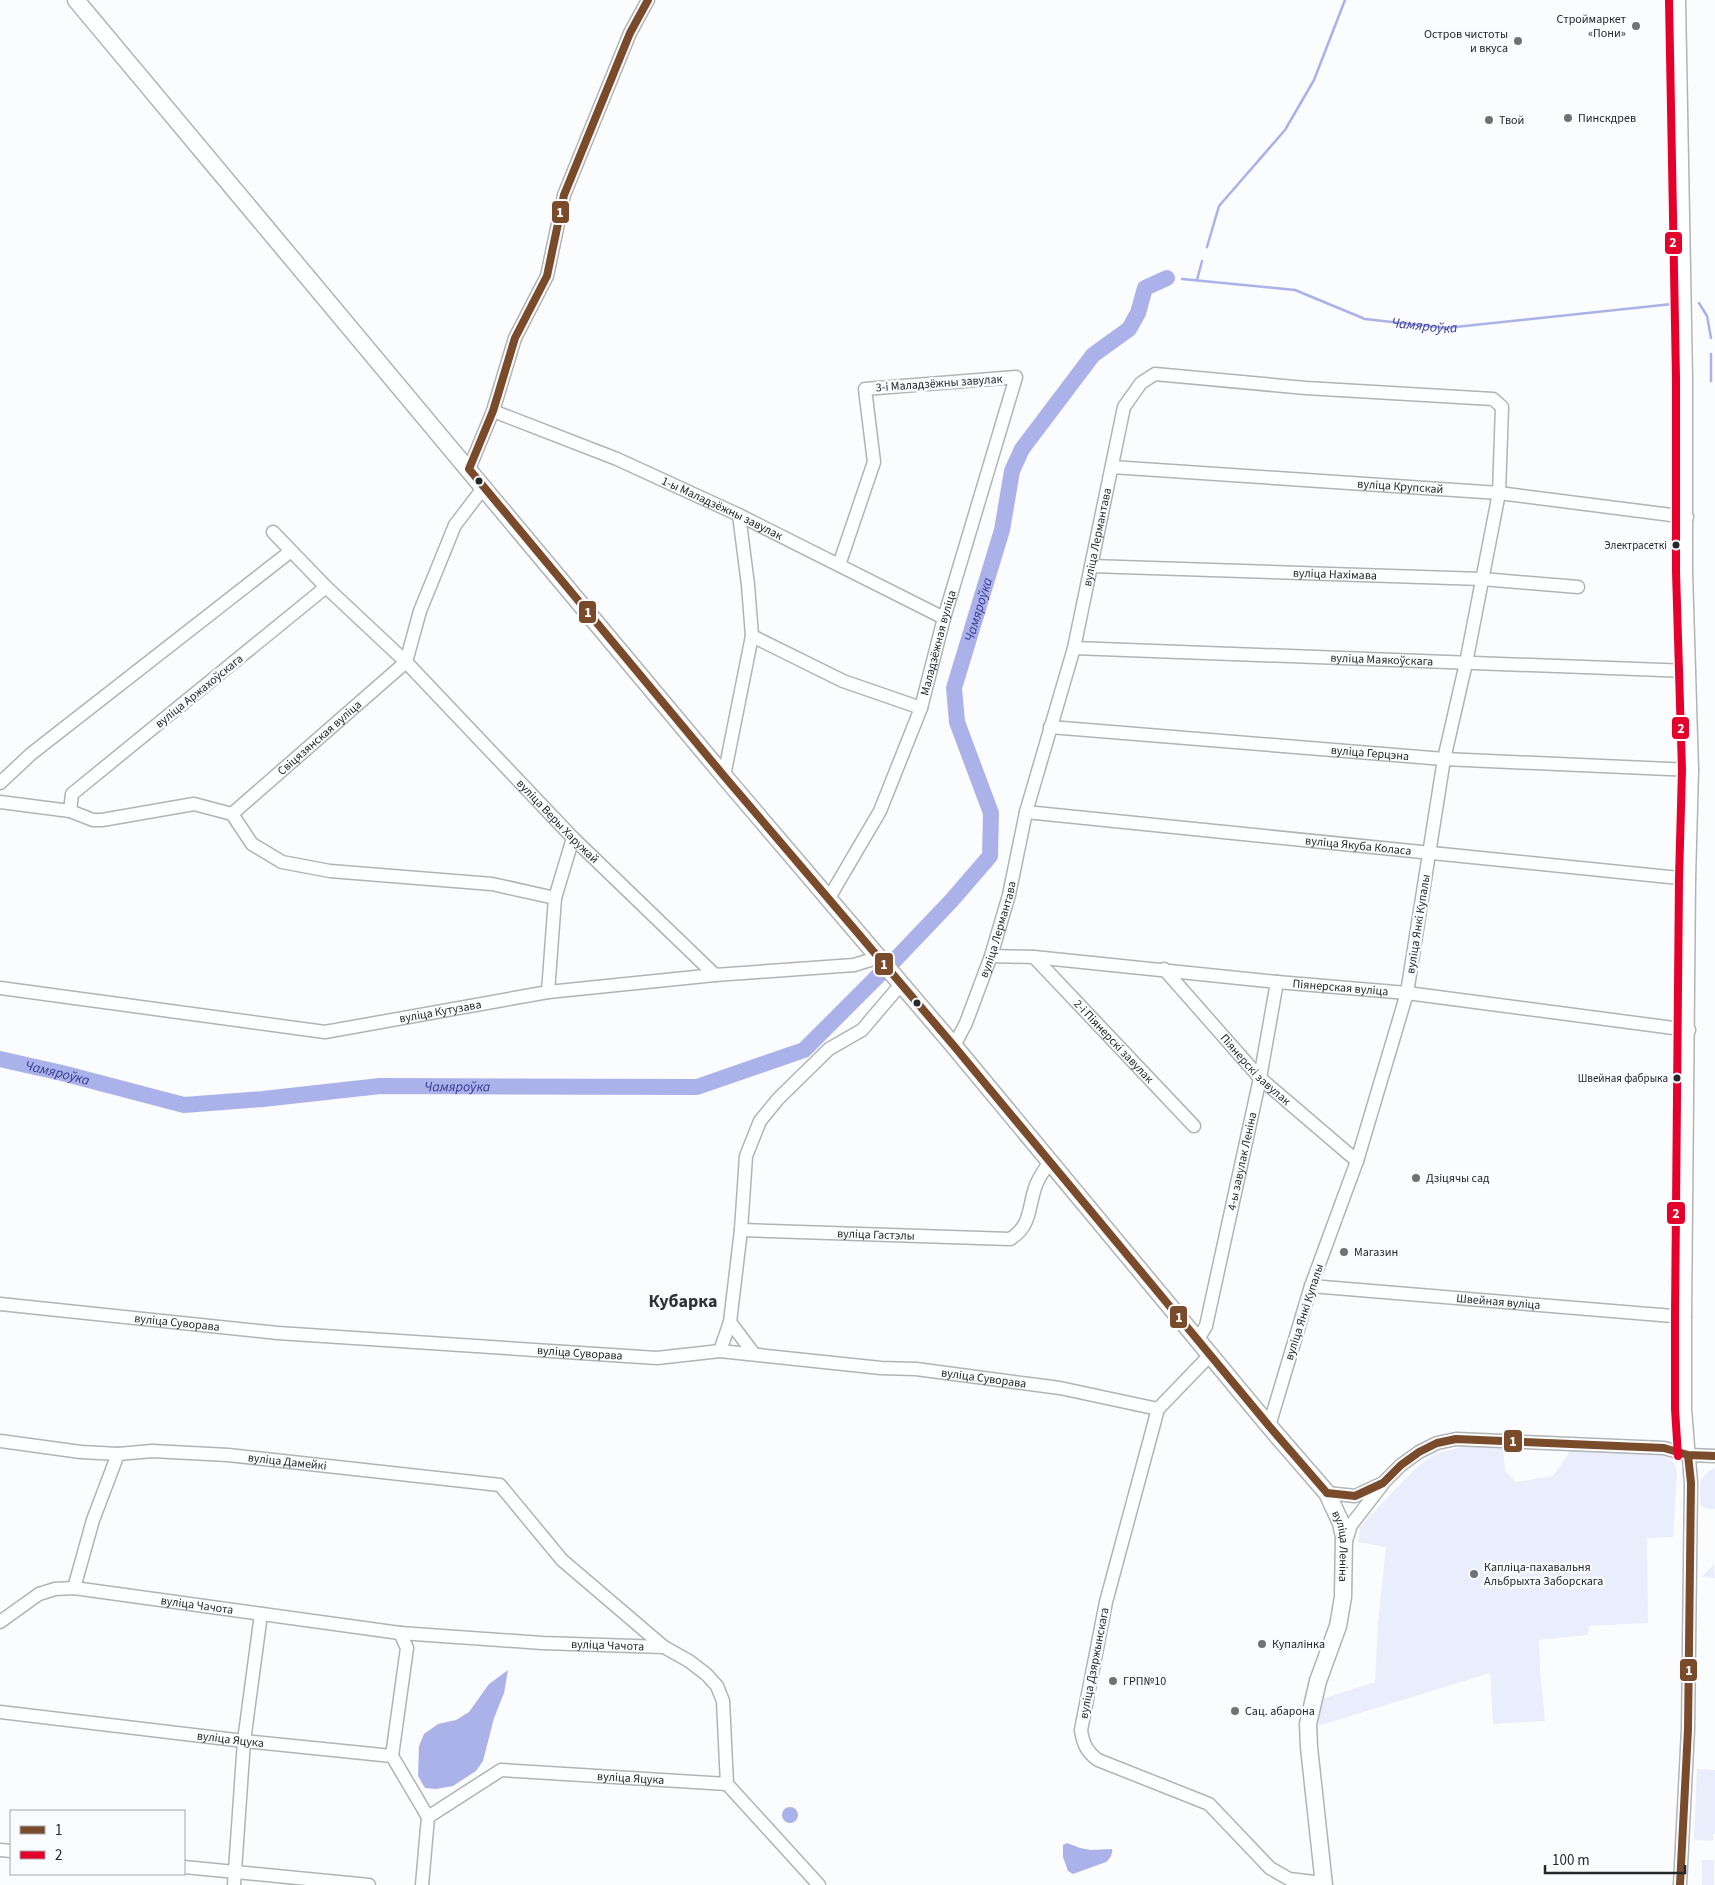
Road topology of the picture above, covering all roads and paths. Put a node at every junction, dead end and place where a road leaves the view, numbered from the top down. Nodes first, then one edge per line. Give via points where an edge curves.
1 (76, 0) edge
2 (648, 0) edge
3 (1679, 0) edge
4 (1016, 377) joint
5 (1502, 407) joint
6 (493, 411) junction
7 (1112, 466) junction
8 (469, 469) junction
9 (484, 488) junction
10 (1499, 493) junction
11 (739, 515) junction
12 (1686, 517) junction
13 (273, 532) dead end
14 (290, 550) junction
15 (839, 564) junction
16 (1091, 566) junction
17 (1482, 579) junction
18 (326, 587) junction
19 (1578, 587) dead end
20 (944, 618) junction
21 (752, 636) junction
22 (1074, 648) junction
23 (406, 662) junction
24 (1466, 663) junction
25 (1689, 671) junction
26 (922, 708) junction
27 (1050, 727) junction
28 (1444, 759) junction
29 (1692, 770) junction
30 (724, 776) junction
31 (0, 783) edge
32 (0, 802) edge
33 (70, 812) junction
34 (1026, 812) junction
35 (232, 814) junction
36 (573, 838) junction
37 (1429, 854) junction
38 (1689, 879) junction
39 (555, 898) junction
40 (829, 898) junction
41 (991, 956) junction
42 (1034, 957) junction
43 (880, 958) junction
44 (1164, 969) junction
45 (715, 974) junction
46 (1277, 982) junction
47 (902, 983) junction
48 (0, 988) edge
49 (548, 992) junction
50 (1407, 993) junction
51 (1688, 1030) junction
52 (954, 1046) junction
53 (1260, 1078) junction
54 (1194, 1126) dead end
55 (1050, 1161) junction
56 (1357, 1161) junction
57 (741, 1230) junction
58 (1311, 1286) junction
59 (0, 1304) edge
60 (1685, 1317) junction
61 (730, 1322) junction
62 (1198, 1338) junction
63 (720, 1351) junction
64 (754, 1354) junction
65 (1211, 1354) junction
66 (1158, 1409) junction
67 (1269, 1426) junction
68 (0, 1441) edge
69 (118, 1454) junction
70 (1688, 1455) junction
71 (1715, 1456) edge
72 (1383, 1483) junction
73 (1327, 1493) junction
74 (1344, 1550) junction
75 (74, 1588) junction
76 (260, 1614) junction
77 (0, 1622) edge
78 (400, 1633) junction
79 (664, 1647) junction
80 (0, 1712) edge
81 (244, 1741) junction
82 (392, 1756) junction
83 (727, 1784) junction
84 (428, 1817) junction
85 (185, 1867) edge
86 (235, 1879) edge
87 (1324, 1884) edge
88 (369, 1885) edge
89 (422, 1885) edge
90 (818, 1885) edge
91 (1680, 1885) edge

1 - 8 main road, вуліца Леніна
2 - 6 street via 630,33 564,195 547,276 515,338
3 - 12 street
4 - 15 street, 3-і Маладзёжны завулак via 865,389 874,462
4 - 20 street, Маладзёжная вуліца
5 - 7 street, вуліца Лермантава via 1494,399 1306,388 1155,374 1141,383 1124,407
5 - 10 street, вуліца Янкі Купалы
6 - 8 street
6 - 11 street, 1-ы Маладзёжны завулак via 617,459
7 - 10 street, вуліца Крупскай
7 - 16 street, вуліца Лермантава
8 - 9 main road, вуліца Леніна
9 - 23 street via 455,525 420,611
9 - 30 main road, вуліца Леніна
10 - 12 street, вуліца Крупскай
10 - 17 street, вуліца Янкі Купалы
11 - 15 street, 1-ы Маладзёжны завулак
11 - 21 street
12 - 25 street
13 - 14 street, вуліца Веры Харужай
14 - 18 street, вуліца Веры Харужай
14 - 31 street via 31,754
15 - 20 street, 1-ы Маладзёжны завулак
16 - 17 street, вуліца Нахімава
16 - 22 street, вуліца Лермантава
17 - 19 street, вуліца Нахімава
17 - 24 street, вуліца Янкі Купалы
18 - 23 street, вуліца Веры Харужай
18 - 33 street, вуліца Аржахоўскага via 72,794
20 - 26 street, Маладзёжная вуліца
21 - 26 street via 843,681
21 - 30 street
22 - 24 street, вуліца Маякоўскага
22 - 27 street, вуліца Лермантава
23 - 35 street, Свіцязянская вуліца
23 - 36 street, вуліца Веры Харужай
24 - 25 street, вуліца Маякоўскага
24 - 28 street, вуліца Янкі Купалы
25 - 29 street
26 - 40 street, Маладзёжная вуліца via 880,811
27 - 28 street, вуліца Герцэна
27 - 34 street, вуліца Лермантава
28 - 29 street, вуліца Герцэна
28 - 37 street, вуліца Янкі Купалы
29 - 38 street
30 - 40 main road, вуліца Леніна
32 - 33 street
33 - 35 street via 102,820 194,804
34 - 37 street, вуліца Якуба Коласа
34 - 41 street, вуліца Лермантава
35 - 39 street via 252,844 282,862 330,871 492,884
36 - 39 street
36 - 45 street, вуліца Веры Харужай
37 - 38 street, вуліца Якуба Коласа
37 - 50 street, вуліца Янкі Купалы
38 - 51 street
39 - 49 street
40 - 43 main road, вуліца Леніна
41 - 42 street, Піянерская вуліца
41 - 52 street, вуліца Лермантава
42 - 44 street, Піянерская вуліца
42 - 54 street, 2-і Піянерскі завулак
43 - 45 street, вуліца Кутузава via 854,965
43 - 47 main road, вуліца Леніна
44 - 46 street, Піянерская вуліца
44 - 53 street, Піянерскі завулак
45 - 49 street, вуліца Кутузава
46 - 50 street, Піянерская вуліца
46 - 53 street, 4-ы завулак Леніна
47 - 52 main road, вуліца Леніна
47 - 57 street via 862,1030 829,1049 760,1121 746,1156
48 - 49 street, вуліца Кутузава via 325,1032
50 - 51 street, Піянерская вуліца
50 - 56 street, вуліца Янкі Купалы
51 - 60 street
52 - 55 main road, вуліца Леніна
53 - 56 street, Піянерскі завулак
53 - 62 street, 4-ы завулак Леніна via 1206,1326
55 - 57 street, вуліца Гастэлы via 1036,1184 1026,1223 1020,1234 1010,1239
55 - 62 main road, вуліца Леніна
56 - 58 street, вуліца Янкі Купалы
57 - 61 street
58 - 60 street, Швейная вуліца
58 - 67 street, вуліца Янкі Купалы
59 - 63 street, вуліца Суворава via 278,1332 647,1358
60 - 70 street
61 - 63 street
61 - 64 street
62 - 65 main road, вуліца Леніна
63 - 64 street, вуліца Суворава
64 - 66 street, вуліца Суворава via 1060,1388
65 - 66 street, вуліца Дзяржынскага
65 - 67 main road, вуліца Леніна
66 - 87 street, вуліца Дзяржынскага via 1106,1602 1081,1730 1082,1742 1098,1760 1209,1804 1270,1868 1289,1879
67 - 73 main road, вуліца Леніна
68 - 69 street, вуліца Дамейкі
69 - 75 street via 93,1520
69 - 79 street, вуліца Дамейкі via 228,1455 500,1485 562,1560
70 - 71 street
70 - 72 street via 1664,1448 1456,1439 1437,1443 1419,1452
70 - 91 street via 1691,1483 1688,1729
72 - 73 street via 1355,1496
72 - 74 street via 1351,1524
73 - 74 main road, вуліца Леніна via 1341,1523
74 - 87 main road, вуліца Леніна via 1343,1597 1338,1626 1318,1682 1308,1724
75 - 76 street, вуліца Чачота
75 - 77 street, вуліца Чачота via 39,1594
76 - 78 street, вуліца Чачота
76 - 81 street
78 - 79 street, вуліца Чачота
78 - 82 street via 407,1648
79 - 83 street, вуліца Дамейкі via 706,1674 724,1701
80 - 81 street, вуліца Яцука
81 - 82 street, вуліца Яцука
81 - 86 street
82 - 84 street
83 - 84 street, вуліца Яцука via 501,1770
83 - 90 street
84 - 89 street
85 - 86 street
86 - 88 street

